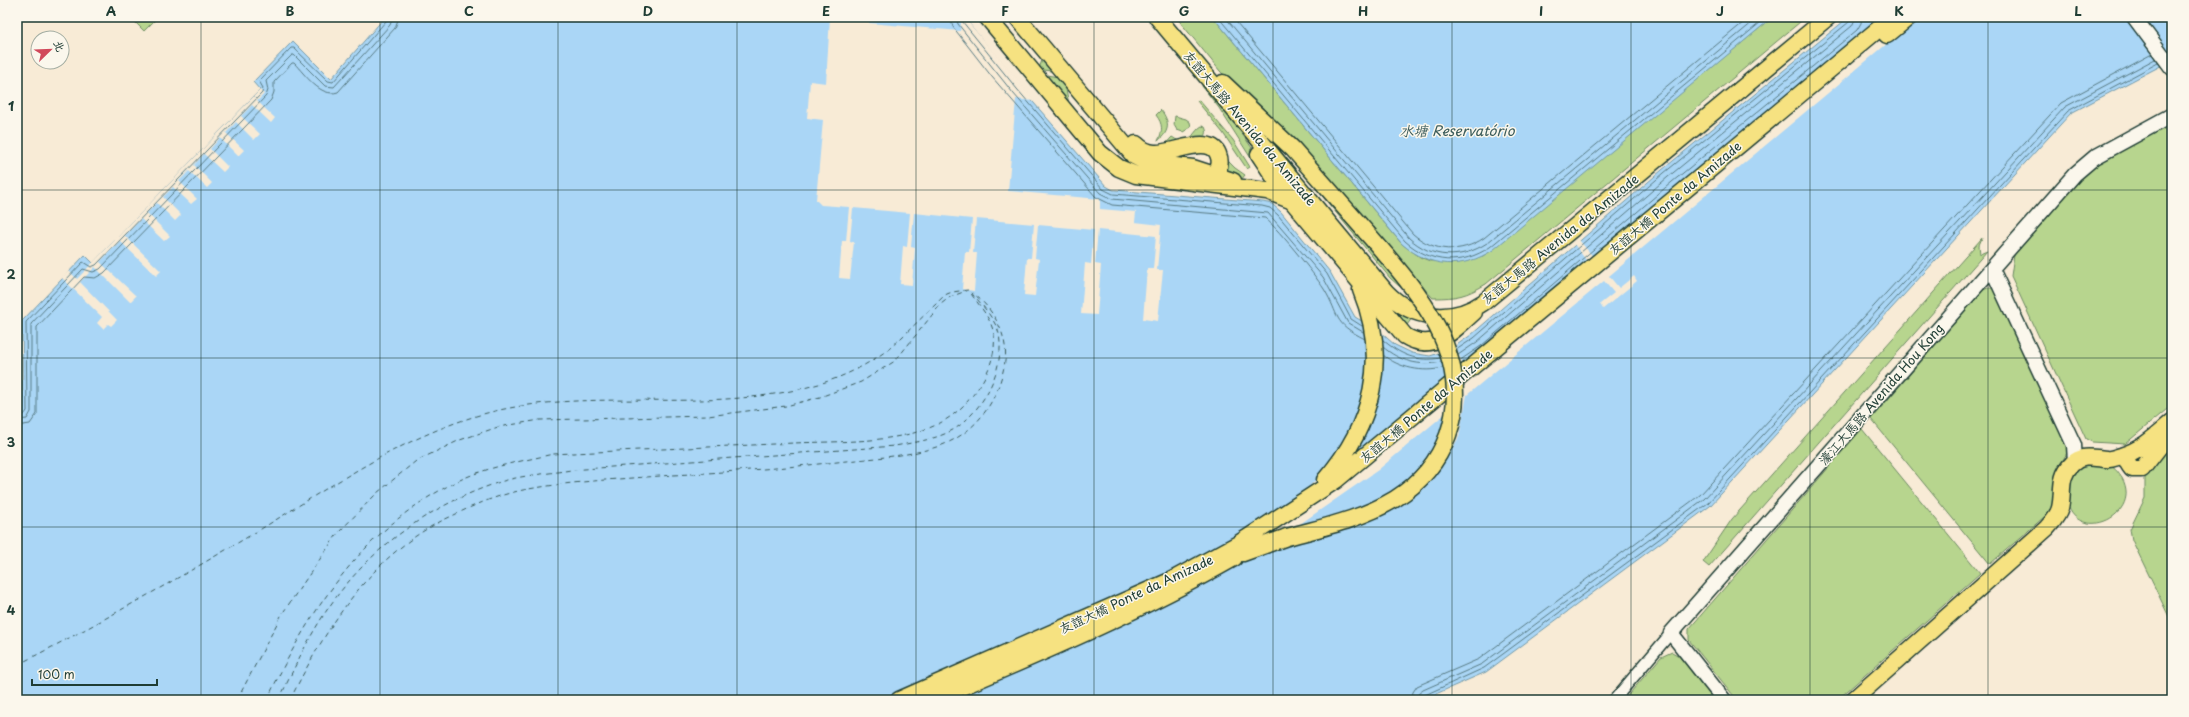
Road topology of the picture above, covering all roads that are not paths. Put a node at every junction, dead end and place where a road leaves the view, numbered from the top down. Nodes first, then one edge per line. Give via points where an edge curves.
1 (988, 17) edge
2 (1017, 17) edge
3 (1031, 17) edge
4 (1157, 17) edge
5 (1168, 17) edge
6 (1814, 17) edge
7 (1828, 17) edge
8 (1893, 17) edge
9 (1909, 17) edge
10 (2134, 17) edge
11 (2172, 68) edge
12 (1219, 84) junction
13 (2172, 115) edge
14 (1193, 146) junction
15 (1214, 174) junction
16 (1194, 175) junction
17 (1262, 190) junction
18 (1296, 205) junction
19 (1992, 269) junction
20 (1353, 274) junction
21 (1484, 302) junction
22 (2172, 422) edge
23 (2172, 435) edge
24 (2129, 453) junction
25 (2075, 462) junction
26 (1288, 513) junction
27 (1243, 553) junction
28 (1671, 633) junction
29 (899, 700) edge
30 (931, 700) edge
31 (1614, 700) edge
32 (1724, 700) edge
33 (1853, 700) edge

1 - 16 main road via 1105,158 1130,173 1155,178
2 - 16 main road via 1131,153 1148,163
3 - 14 main road via 1140,148 1156,153
4 - 12 main road, 友誼大馬路 Avenida da Amizade
5 - 12 main road, 友誼大馬路 Avenida da Amizade
6 - 12 main road, 友誼大馬路 Avenida da Amizade via 1479,295 1448,308 1421,305 1397,291
7 - 21 main road, 友誼大馬路 Avenida da Amizade
8 - 26 main road, 友誼大橋 Ponte da Amizade via 1336,480
9 - 27 main road, 友誼大橋 Ponte da Amizade via 1393,446 1334,493
10 - 11 main road
12 - 18 main road via 1282,189
12 - 21 main road, 友誼大馬路 Avenida da Amizade via 1386,292 1396,301 1418,313 1436,317 1461,314
12 - 27 main road, bridge via 1293,149 1419,295 1445,344 1453,372 1455,396 1452,420 1436,460 1407,491 1386,504 1354,518 1270,542
13 - 19 main road, 濠江大馬路 Avenida Hou Kong via 2082,166
14 - 15 main road via 1207,145 1215,150 1219,164
14 - 16 main road via 1201,149 1205,157
15 - 16 main road
15 - 17 main road
16 - 17 main road via 1208,185
17 - 18 main road via 1283,196
18 - 20 main road
19 - 25 main road via 2074,445
19 - 28 main road, 濠江大馬路 Avenida Hou Kong
20 - 21 main road via 1401,332 1416,341 1433,342 1444,338
20 - 26 main road via 1365,301 1374,334 1374,384 1365,417 1350,448 1322,484
22 - 24 main road via 2151,440
23 - 24 main road via 2159,446 2142,469 2132,469 2128,465 2126,459
24 - 25 main road via 2107,459 2094,456
25 - 33 main road via 2064,476 2060,488 2058,515 2047,528
26 - 29 main road, 友誼大橋 Ponte da Amizade via 1238,544 1170,580
27 - 30 main road, 友誼大橋 Ponte da Amizade via 1163,597 1096,629
28 - 31 street, 濠江大馬路 Avenida Hou Kong
28 - 32 main road

